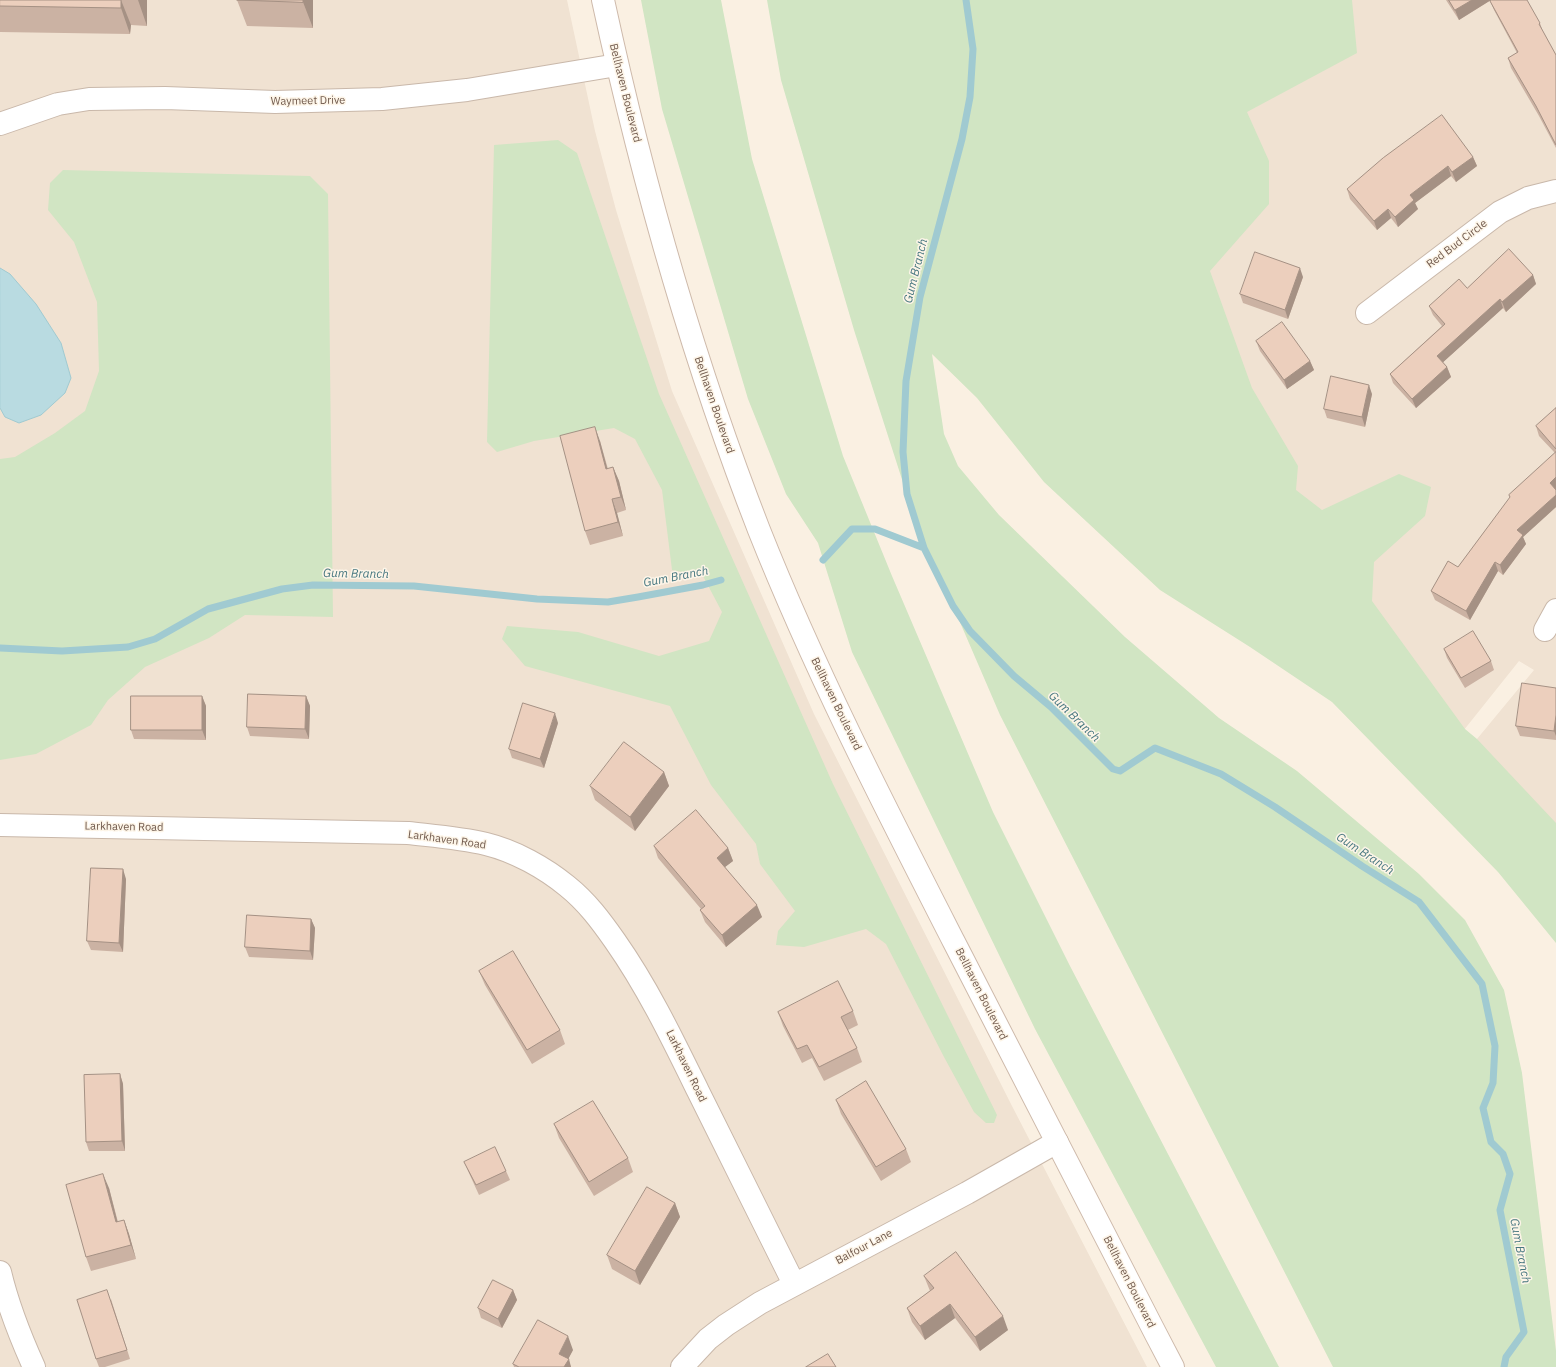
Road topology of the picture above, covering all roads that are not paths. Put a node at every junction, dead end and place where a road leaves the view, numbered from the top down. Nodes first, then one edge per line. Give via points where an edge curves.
1 (603, 0) edge
2 (617, 65) junction
3 (0, 124) edge
4 (1556, 191) edge
5 (1367, 313) dead end
6 (1556, 610) edge
7 (1545, 630) dead end
8 (0, 825) edge
9 (1057, 1142) junction
10 (0, 1272) edge
11 (794, 1284) junction
12 (34, 1367) edge
13 (682, 1367) edge
14 (1173, 1367) edge

1 - 2 street, Bellhaven Boulevard
2 - 3 street, Waymeet Drive via 467,90 382,99 275,102 164,98 89,99 58,104
2 - 9 street, Bellhaven Boulevard via 690,337 760,533 818,668
4 - 5 street, Red Bud Circle via 1528,198 1500,212
6 - 7 street
8 - 11 street, Larkhaven Road via 439,836 487,844 540,867 584,902 600,919 628,960 664,1022
9 - 11 street, Balfour Lane via 967,1193
9 - 14 street, Bellhaven Boulevard
10 - 12 street via 8,1304
11 - 13 street, Balfour Lane via 726,1325 708,1339

